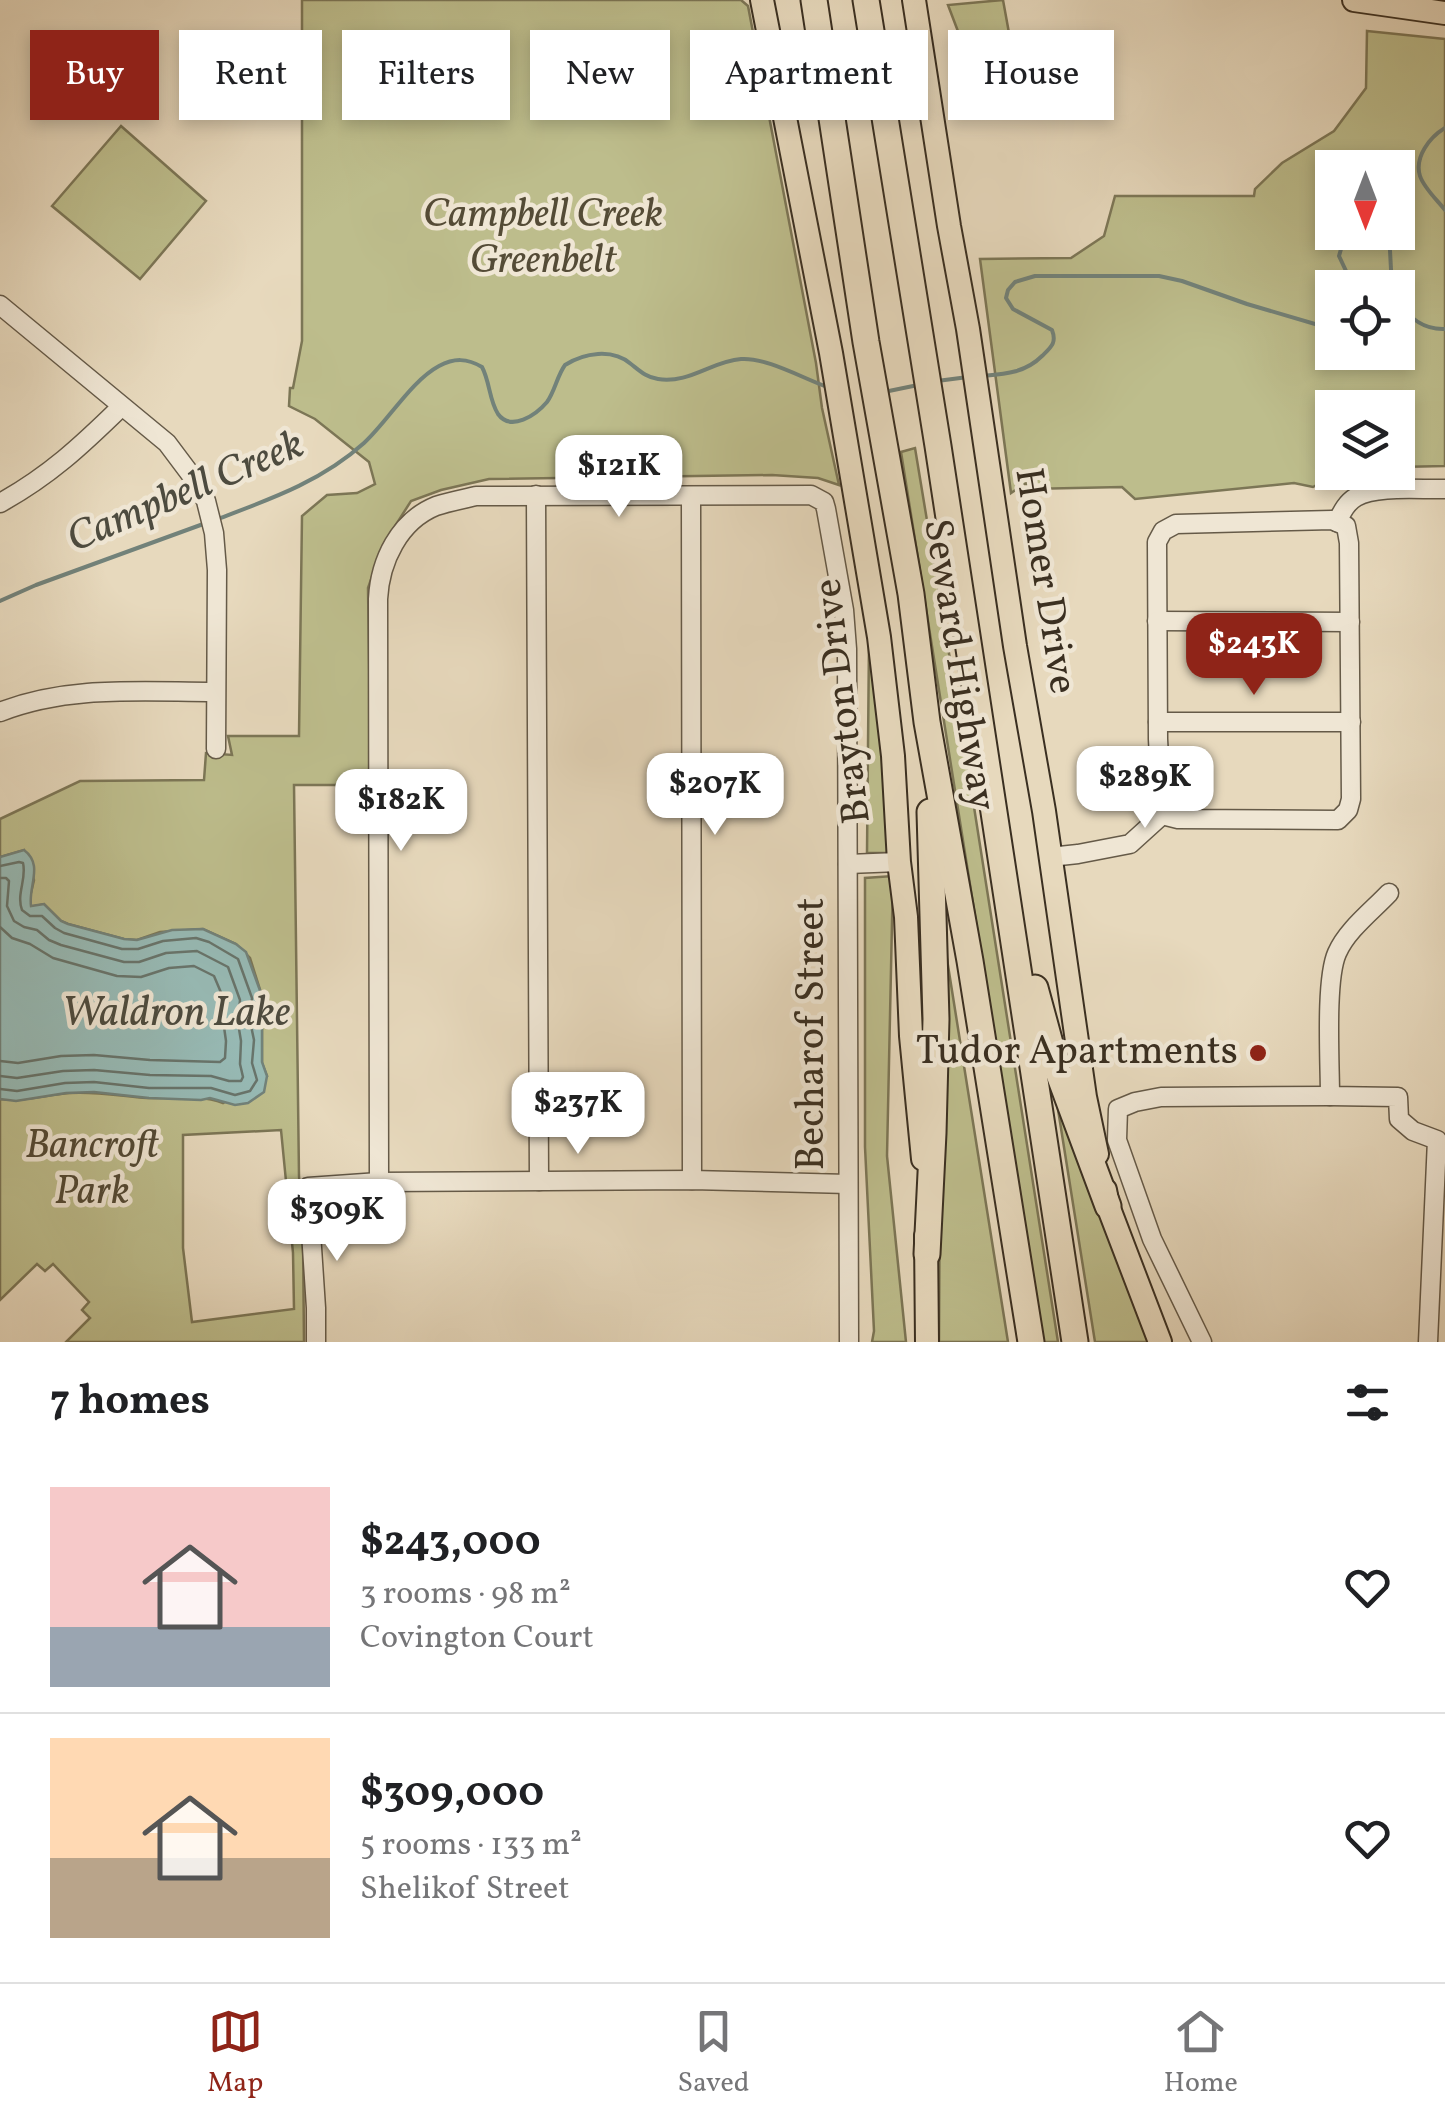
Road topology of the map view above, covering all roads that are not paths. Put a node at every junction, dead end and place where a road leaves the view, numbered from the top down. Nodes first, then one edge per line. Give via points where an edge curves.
1 (762, 0) edge
2 (814, 0) edge
3 (866, 0) edge
4 (914, 0) edge
5 (924, 0) edge
6 (1354, 0) edge
7 (1433, 8) edge
8 (918, 25) junction
9 (0, 306) edge
10 (121, 407) junction
11 (1445, 489) edge
12 (536, 495) junction
13 (690, 496) junction
14 (0, 503) edge
15 (1338, 522) junction
16 (1157, 621) junction
17 (1350, 622) junction
18 (215, 692) junction
19 (0, 712) edge
20 (927, 722) junction
21 (1158, 722) junction
22 (1351, 722) junction
23 (216, 748) dead end
24 (1162, 815) junction
25 (1050, 856) junction
26 (899, 862) junction
27 (848, 864) junction
28 (1005, 883) junction
29 (1389, 893) dead end
30 (1330, 1096) junction
31 (1441, 1140) edge
32 (692, 1180) junction
33 (538, 1181) junction
34 (378, 1182) junction
35 (848, 1184) junction
36 (1108, 1206) junction
37 (926, 1254) junction
38 (316, 1342) edge
39 (849, 1342) edge
40 (927, 1342) edge
41 (1030, 1342) edge
42 (1075, 1342) edge
43 (1160, 1342) edge
44 (1202, 1342) edge
45 (1428, 1342) edge

1 - 26 main road, Brayton Drive via 879,637
2 - 20 highway, Seward Highway
3 - 28 highway, Seward Highway
4 - 8 main road, Homer Drive
5 - 8 main road
6 - 7 main road
8 - 25 main road, Homer Drive
9 - 10 street
10 - 14 street via 73,454
10 - 18 street via 167,443 206,501 218,570
11 - 15 street via 1370,492 1344,507
12 - 13 street
12 - 33 street
12 - 34 street via 476,496 433,507 392,546 379,580
13 - 27 street, Becharof Street via 811,494 824,502 846,630
13 - 32 street
15 - 16 street via 1176,524 1156,542
15 - 17 street via 1346,526 1349,544
16 - 17 street
16 - 21 street
17 - 22 street
18 - 19 street via 68,694
18 - 23 street
20 - 37 highway via 936,1020
20 - 41 highway, Seward Highway
21 - 22 street
21 - 24 street
22 - 24 street via 1352,799 1338,820
24 - 25 street via 1130,844
25 - 36 main road, Homer Drive
26 - 27 street
26 - 37 main road, Brayton Drive
27 - 35 street, Becharof Street
28 - 36 highway via 1057,1069
28 - 42 highway, Seward Highway
29 - 30 street via 1336,953
30 - 31 street via 1398,1097 1399,1119
30 - 44 street via 1161,1097 1118,1109 1117,1140 1146,1222
31 - 45 street
32 - 33 street
32 - 35 street
33 - 34 street
34 - 38 street via 308,1188
35 - 39 street, Becharof Street
36 - 43 main road, Homer Drive
37 - 40 main road, Brayton Drive

